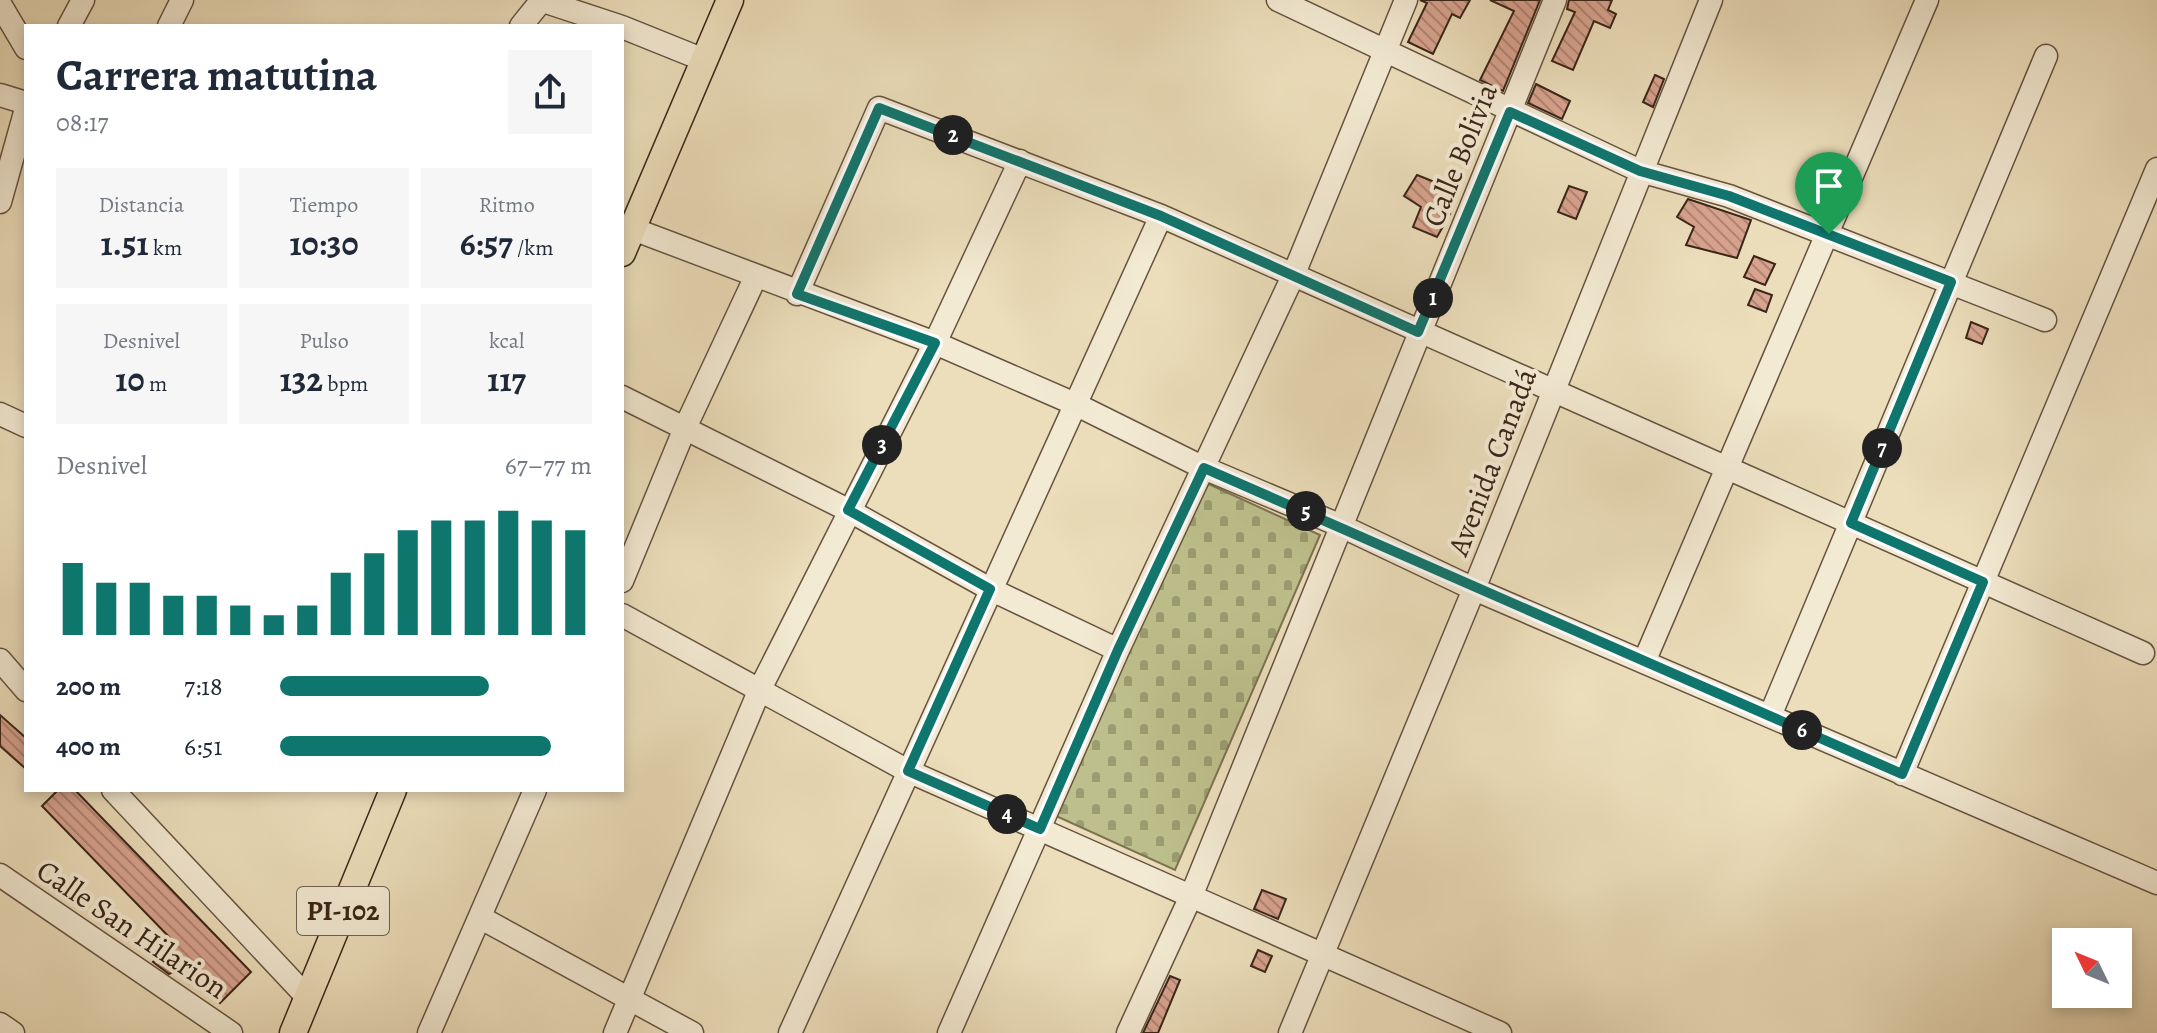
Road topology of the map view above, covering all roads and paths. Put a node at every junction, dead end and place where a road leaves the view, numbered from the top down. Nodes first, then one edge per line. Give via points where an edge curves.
1 (22, 0) edge
2 (83, 0) edge
3 (182, 0) edge
4 (542, 0) edge
5 (730, 0) edge
6 (1278, 0) edge
7 (1406, 0) edge
8 (1555, 0) edge
9 (1711, 0) edge
10 (1927, 0) edge
11 (0, 4) edge
12 (588, 20) edge
13 (70, 24) edge
14 (170, 24) edge
15 (523, 24) edge
16 (624, 28) edge
17 (22, 38) edge
18 (1386, 51) junction
19 (2046, 56) dead end
20 (704, 60) junction
21 (0, 95) edge
22 (24, 102) edge
23 (1510, 112) junction
24 (24, 125) edge
25 (1020, 161) junction
26 (2157, 169) edge
27 (1640, 171) junction
28 (18, 173) edge
29 (0, 202) edge
30 (1161, 216) junction
31 (633, 229) junction
32 (1829, 234) junction
33 (624, 249) edge
34 (756, 276) junction
35 (1293, 276) junction
36 (1951, 282) junction
37 (797, 294) junction
38 (2045, 320) dead end
39 (1418, 332) junction
40 (935, 343) junction
41 (1552, 391) junction
42 (624, 398) edge
43 (1075, 404) junction
44 (0, 414) edge
45 (24, 425) edge
46 (685, 428) junction
47 (1204, 468) junction
48 (1727, 469) junction
49 (848, 510) junction
50 (1851, 523) junction
51 (1339, 525) junction
52 (624, 576) edge
53 (1983, 582) junction
54 (990, 589) junction
55 (1474, 589) junction
56 (624, 616) edge
57 (1118, 650) junction
58 (2143, 653) dead end
59 (0, 660) edge
60 (1644, 662) junction
61 (24, 688) edge
62 (760, 689) junction
63 (1770, 716) junction
64 (908, 771) junction
65 (1902, 774) junction
66 (117, 792) edge
67 (392, 792) edge
68 (534, 792) edge
69 (1040, 829) junction
70 (0, 875) edge
71 (2157, 883) edge
72 (1192, 894) junction
73 (481, 918) junction
74 (1325, 953) junction
75 (307, 997) junction
76 (629, 1001) junction
77 (0, 1024) edge
78 (1468, 1026) edge
79 (13, 1033) edge
80 (231, 1033) edge
81 (293, 1033) edge
82 (429, 1033) edge
83 (615, 1033) edge
84 (692, 1033) edge
85 (790, 1033) edge
86 (949, 1033) edge
87 (1128, 1033) edge
88 (1290, 1033) edge
89 (1500, 1033) edge

1 - 17 street
2 - 13 street
3 - 14 street
4 - 12 street
4 - 15 street
5 - 20 main road
6 - 18 street
7 - 18 street
8 - 23 street, Calle Bolivia
9 - 27 street, Avenida Canadá
10 - 32 street
11 - 17 street
16 - 20 street
18 - 23 street
18 - 35 street
19 - 36 street
20 - 31 main road
21 - 22 street
23 - 27 street
23 - 39 street, Calle Bolivia
24 - 28 street
25 - 30 street
25 - 37 street via 879,108
25 - 40 street
26 - 53 street
27 - 32 street via 1729,196
27 - 41 street, Avenida Canadá
28 - 29 street
30 - 35 street
30 - 43 street
31 - 33 main road
31 - 34 street
32 - 36 street
32 - 48 street
34 - 37 street
34 - 46 street
35 - 39 street
35 - 47 street
36 - 38 street
36 - 50 street
37 - 40 street
39 - 41 street
39 - 51 street, Calle Bolivia
40 - 43 street
40 - 49 street
41 - 48 street
41 - 55 street, Avenida Canadá
42 - 46 street
43 - 47 street
43 - 54 street
44 - 45 street
46 - 49 street
46 - 52 street
47 - 51 street
47 - 57 street
48 - 50 street
48 - 60 street
49 - 54 street
49 - 62 street
50 - 53 street
50 - 63 street
51 - 55 street
51 - 72 street, Calle Bolivia
53 - 58 street
53 - 65 street
54 - 57 street
54 - 64 street
55 - 60 street
55 - 74 street, Avenida Canadá
56 - 62 street
57 - 69 street
59 - 61 street
60 - 63 street
62 - 64 street
62 - 76 street
63 - 65 street
64 - 69 street
64 - 85 street
65 - 71 street
66 - 75 street
67 - 75 main road, PI-102
68 - 73 street
69 - 72 street
69 - 86 street
70 - 80 street, Calle San Hilarion
72 - 74 street
72 - 87 street, Calle Bolivia
73 - 76 street
73 - 82 street
74 - 78 street
74 - 88 street, Avenida Canadá
75 - 81 main road, PI-102
76 - 83 street
76 - 84 street
77 - 79 street
78 - 89 street

